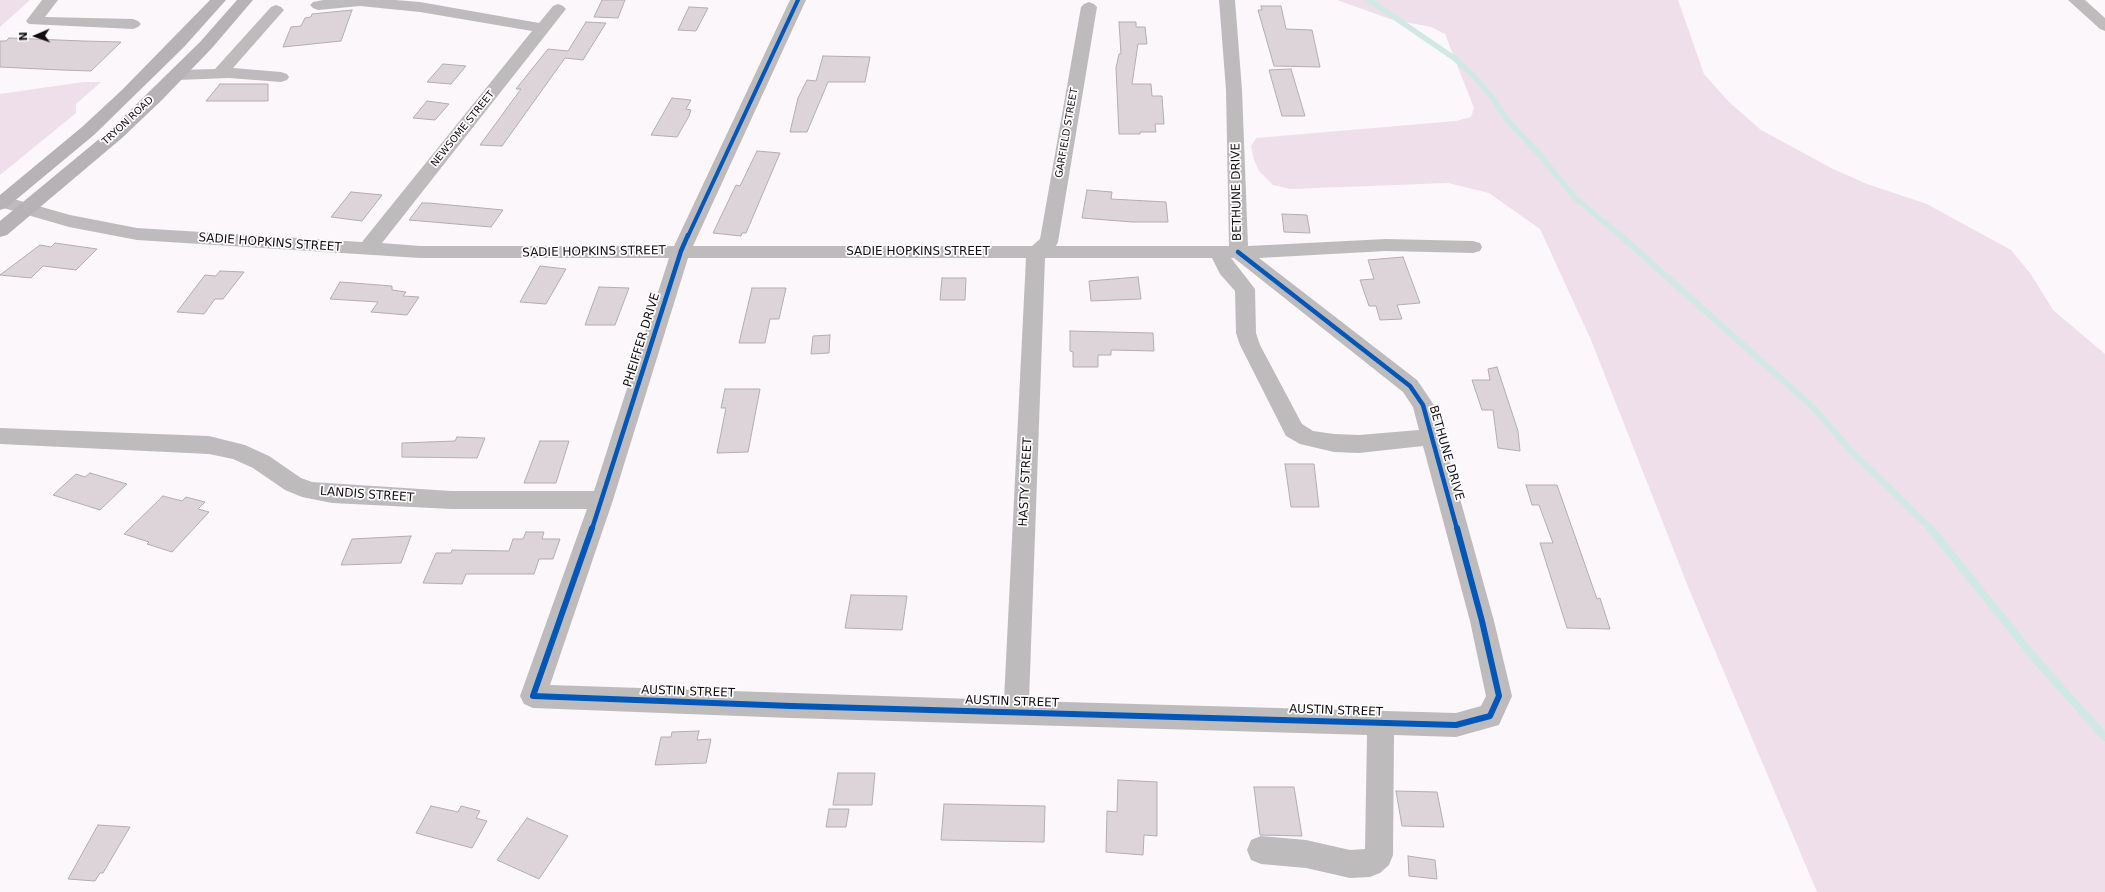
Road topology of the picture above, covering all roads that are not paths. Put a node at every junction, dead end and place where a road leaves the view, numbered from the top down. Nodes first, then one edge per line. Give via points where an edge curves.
1 (50, 0) edge
2 (218, 0) edge
3 (245, 0) edge
4 (798, 0) edge
5 (1227, 0) edge
6 (2076, 0) edge
7 (318, 5) dead end
8 (1088, 7) dead end
9 (558, 9) dead end
10 (276, 10) dead end
11 (133, 24) dead end
12 (2105, 26) edge
13 (543, 28) junction
14 (221, 72) junction
15 (178, 75) junction
16 (281, 77) dead end
17 (1, 203) edge
18 (28, 208) junction
19 (0, 231) edge
20 (1473, 246) dead end
21 (367, 249) junction
22 (681, 251) junction
23 (1036, 252) junction
24 (1228, 252) junction
25 (0, 436) edge
26 (1432, 437) junction
27 (602, 500) junction
28 (533, 696) joint
29 (1016, 712) junction
30 (1490, 716) joint
31 (1381, 722) junction
32 (1261, 850) dead end

1 - 11 street via 34,21
2 - 17 main road, TRYON ROAD via 128,94
3 - 15 main road, TRYON ROAD
4 - 22 street, PHEIFFER DRIVE
5 - 24 street, BETHUNE DRIVE via 1234,90 1239,226
6 - 12 street
7 - 13 street via 360,1
8 - 23 street, GARFIELD STREET via 1049,242
9 - 13 street, NEWSOME STREET
10 - 14 street
13 - 21 street, NEWSOME STREET
14 - 15 street
14 - 16 street
15 - 18 main road, TRYON ROAD via 116,134
17 - 18 street, SADIE HOPKINS STREET
18 - 19 main road, TRYON ROAD
18 - 21 street, SADIE HOPKINS STREET via 82,224 137,234
20 - 24 street, SADIE HOPKINS STREET via 1386,245
21 - 22 street, SADIE HOPKINS STREET via 488,253
22 - 23 street, SADIE HOPKINS STREET
22 - 27 street, PHEIFFER DRIVE
23 - 24 street, SADIE HOPKINS STREET
23 - 29 street, HASTY STREET
24 - 26 street, BETHUNE DRIVE via 1410,386 1423,405
24 - 26 street via 1227,269 1245,290 1246,334 1250,345 1294,430 1308,438 1334,443 1359,444
25 - 27 street, LANDIS STREET via 209,445 237,451 261,462 293,484 310,491 332,494 451,500
26 - 30 street, BETHUNE DRIVE via 1482,621 1499,696
27 - 28 street, PHEIFFER DRIVE
28 - 29 street, AUSTIN STREET
29 - 31 street, AUSTIN STREET
30 - 31 street, AUSTIN STREET via 1456,725
31 - 32 street via 1379,855 1370,863 1350,864 1306,854

